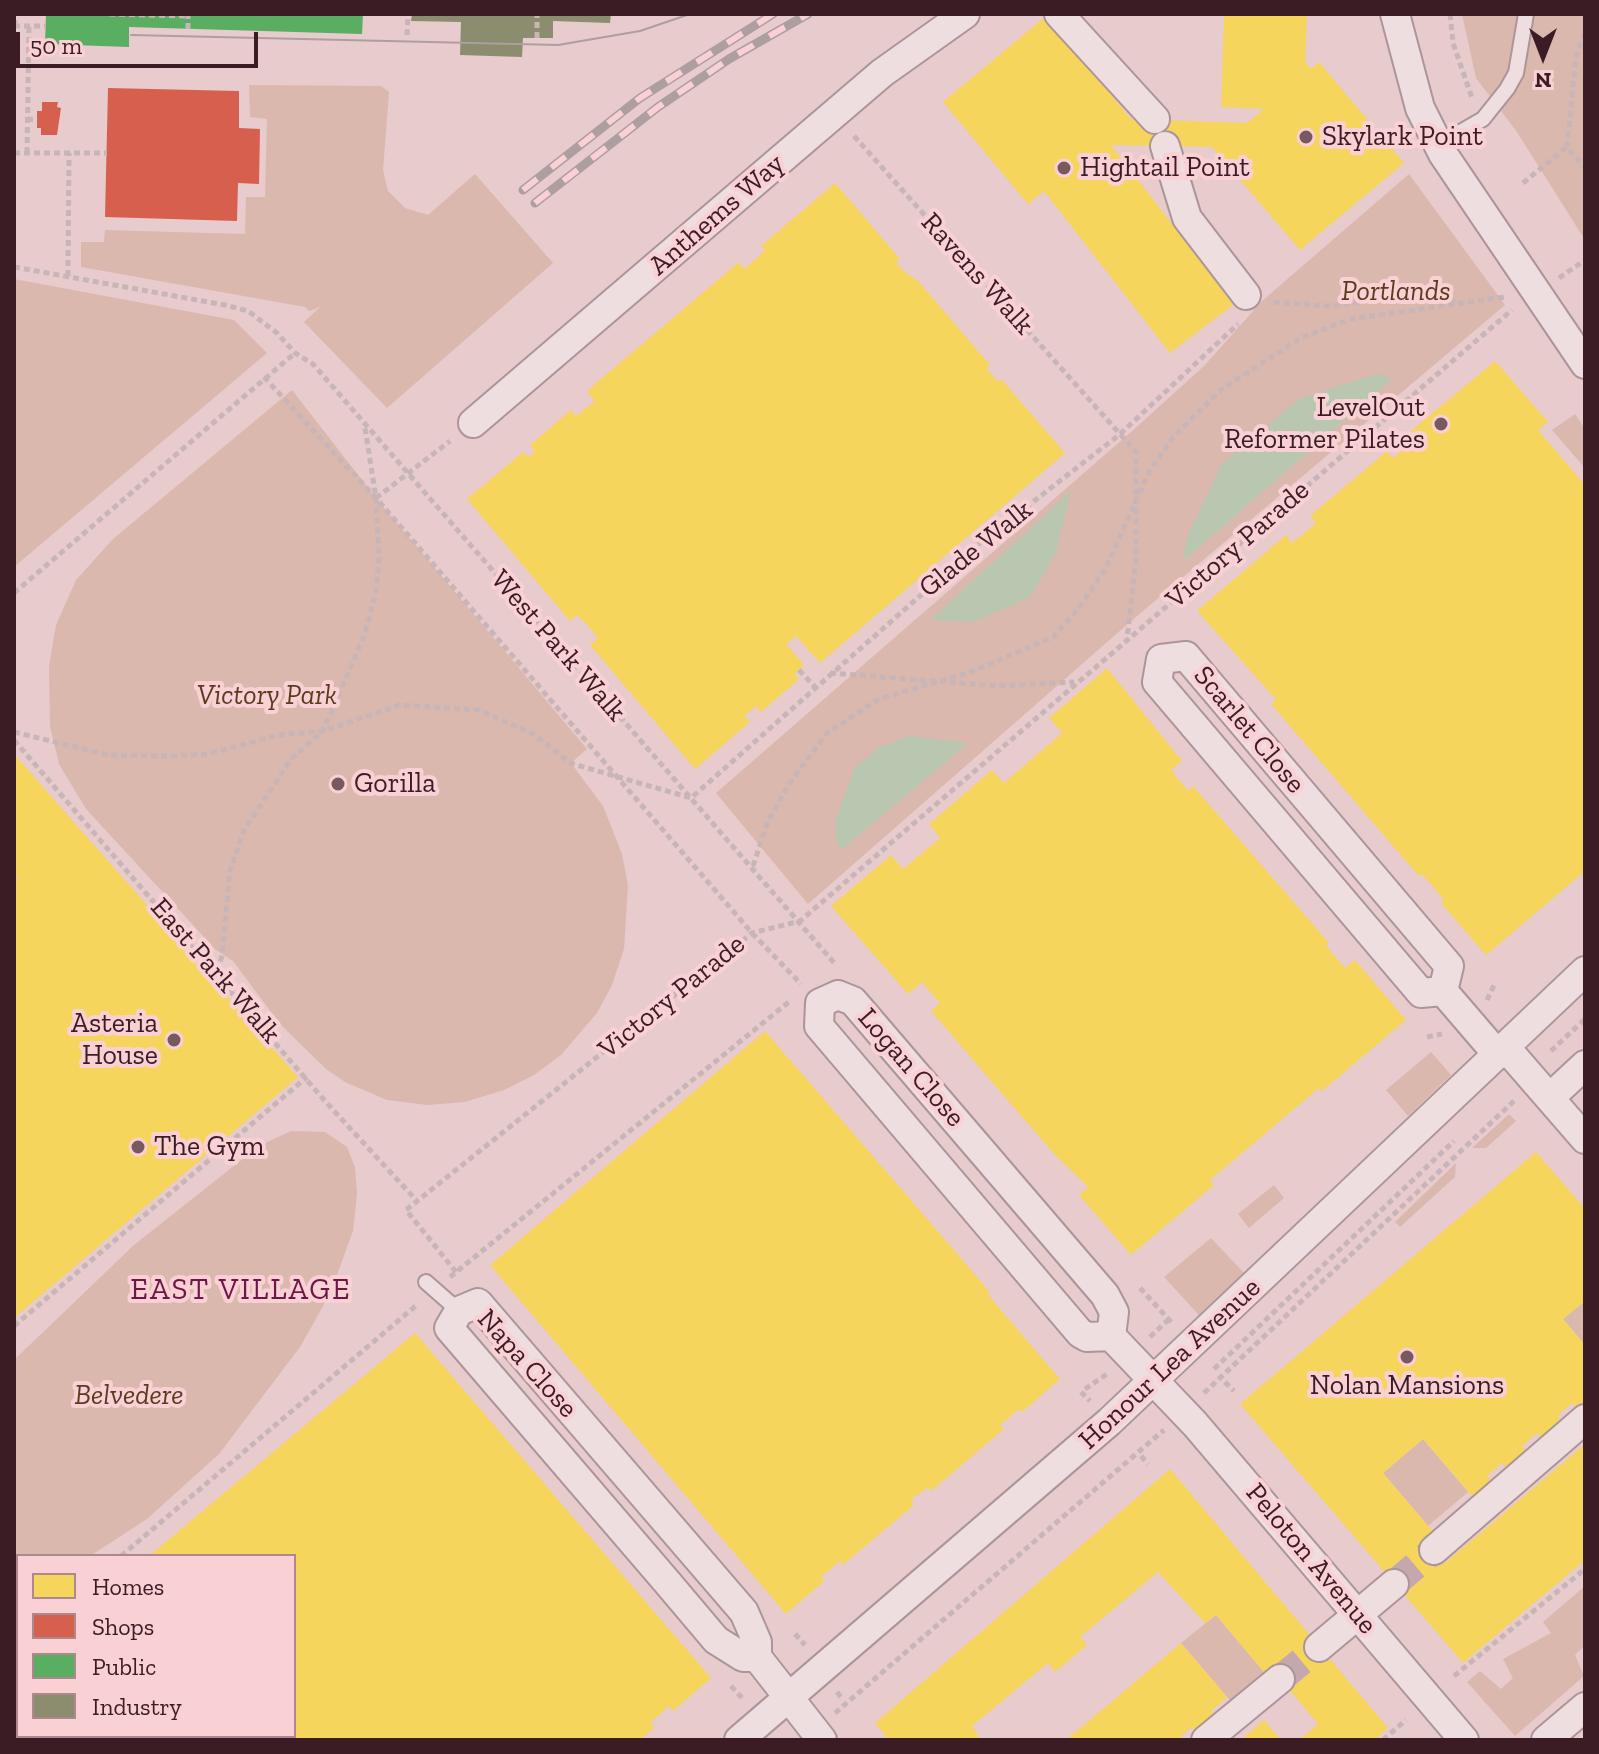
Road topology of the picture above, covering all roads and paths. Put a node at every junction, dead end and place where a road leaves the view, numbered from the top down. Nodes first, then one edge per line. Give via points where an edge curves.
1 (15, 14) edge
2 (109, 14) edge
3 (408, 14) edge
4 (537, 14) edge
5 (965, 14) edge
6 (1059, 14) edge
7 (1395, 14) edge
8 (1450, 14) edge
9 (1526, 14) edge
10 (188, 15) edge
11 (14, 26) edge
12 (29, 26) junction
13 (46, 26) dead end
14 (188, 29) dead end
15 (1585, 33) edge
16 (407, 35) dead end
17 (537, 38) dead end
18 (836, 113) junction
19 (27, 119) junction
20 (1155, 119) dead end
21 (1483, 119) junction
22 (37, 120) dead end
23 (1438, 145) junction
24 (1165, 146) dead end
25 (1567, 147) junction
26 (14, 153) edge
27 (27, 153) junction
28 (69, 153) junction
29 (107, 153) dead end
30 (1585, 168) edge
31 (1523, 183) dead end
32 (1582, 262) edge
33 (14, 267) edge
34 (68, 276) junction
35 (1552, 283) dead end
36 (1511, 295) dead end
37 (1465, 302) junction
38 (1243, 308) junction
39 (1508, 313) dead end
40 (295, 353) junction
41 (1585, 364) edge
42 (264, 377) junction
43 (473, 423) joint
44 (364, 425) junction
45 (1119, 435) junction
46 (408, 473) junction
47 (376, 498) junction
48 (1136, 501) junction
49 (14, 593) edge
50 (1127, 639) junction
51 (799, 670) dead end
52 (829, 673) junction
53 (937, 681) junction
54 (1075, 682) junction
55 (814, 686) junction
56 (323, 731) junction
57 (14, 732) edge
58 (14, 740) edge
59 (620, 777) junction
60 (691, 798) junction
61 (753, 866) junction
62 (800, 921) junction
63 (752, 933) junction
64 (217, 971) junction
65 (1585, 971) edge
66 (1443, 991) junction
67 (813, 996) junction
68 (1585, 1019) edge
69 (1502, 1052) junction
70 (1548, 1054) dead end
71 (1585, 1065) edge
72 (307, 1077) junction
73 (1557, 1091) dead end
74 (1463, 1133) dead end
75 (1585, 1139) edge
76 (417, 1201) junction
77 (469, 1262) junction
78 (474, 1268) dead end
79 (456, 1272) junction
80 (430, 1286) junction
81 (1140, 1288) dead end
82 (411, 1309) junction
83 (459, 1311) junction
84 (418, 1317) dead end
85 (1169, 1319) junction
86 (14, 1326) edge
87 (1179, 1330) dead end
88 (1111, 1336) junction
89 (1147, 1340) dead end
90 (1114, 1368) dead end
91 (1214, 1369) dead end
92 (1155, 1379) junction
93 (1225, 1382) dead end
94 (1085, 1389) dead end
95 (1234, 1391) dead end
96 (1585, 1419) edge
97 (1141, 1456) dead end
98 (1148, 1464) dead end
99 (1434, 1550) tunnel mouth
100 (123, 1554) edge
101 (1585, 1569) edge
102 (1394, 1584) tunnel mouth
103 (1357, 1614) junction
104 (1319, 1647) tunnel mouth
105 (757, 1657) junction
106 (1454, 1676) dead end
107 (1280, 1679) tunnel mouth
108 (787, 1698) junction
109 (1585, 1707) edge
110 (1406, 1720) dead end
111 (739, 1740) edge
112 (822, 1740) edge
113 (1206, 1740) edge
114 (1383, 1740) edge
115 (1464, 1740) edge
116 (1546, 1740) edge

1 - 11 path
2 - 10 path
3 - 16 path
4 - 17 path
5 - 18 street, Anthems Way
6 - 20 street
7 - 23 street via 1420,108
8 - 21 path via 1453,43
9 - 21 lane via 1516,73
10 - 14 path
11 - 12 path
12 - 13 path
12 - 19 path
15 - 25 path via 1576,57
18 - 43 street, Anthems Way
18 - 45 path, Ravens Walk
19 - 22 path
19 - 27 path
21 - 23 lane
23 - 41 street
24 - 38 street via 1187,218
25 - 30 path
25 - 31 path
26 - 27 path
27 - 28 path
28 - 29 path
28 - 34 path
32 - 35 path
33 - 34 path, West Park Walk
34 - 40 path, West Park Walk via 248,311
36 - 37 path
37 - 38 path via 1409,296 1329,306 1262,301
37 - 48 path via 1351,319 1301,338 1222,389 1174,436
38 - 45 path, Glade Walk
39 - 50 path, Victory Parade
40 - 42 path
40 - 44 path, West Park Walk via 313,364
42 - 47 path
42 - 49 path
43 - 46 path
44 - 46 path, West Park Walk
44 - 47 path
45 - 48 path, Ravens Walk via 1136,452
45 - 52 path, Glade Walk via 980,543
46 - 47 path
46 - 60 path, West Park Walk
47 - 56 path via 376,592 364,636
47 - 59 path
48 - 50 path, Ravens Walk
48 - 53 path via 1105,570 1053,637
50 - 54 path, Victory Parade
51 - 55 path
52 - 53 path
52 - 55 path, Glade Walk
53 - 54 path via 998,686
53 - 61 path via 879,699 827,733 768,821
54 - 62 path, Victory Parade
55 - 60 path, Glade Walk
56 - 57 path via 279,735 208,754 171,756 108,755
56 - 59 path via 400,705 479,710 535,735 570,763
56 - 64 path via 292,758 244,830 230,871
58 - 64 path, East Park Walk
59 - 60 path
59 - 63 path
60 - 61 path, West Park Walk
61 - 62 path, West Park Walk
62 - 63 path, Victory Parade
62 - 67 path, West Park Walk via 836,964
63 - 67 path
63 - 76 path, Victory Parade
64 - 72 path, East Park Walk
65 - 69 street, Honour Lea Avenue
66 - 66 street, Scarlet Close via 1421,993 1365,935 1157,682 1161,659 1186,656 1449,966
66 - 69 street
67 - 77 path
67 - 88 street, Logan Close via 819,1026 1031,1278 1080,1333
67 - 88 street, Logan Close via 838,995 853,1001 1105,1295 1114,1312
68 - 70 path
69 - 75 street
69 - 92 street, Honour Lea Avenue
71 - 73 street
72 - 76 path, East Park Walk
72 - 86 path
74 - 91 path
76 - 79 path via 406,1210
77 - 78 path
77 - 79 path
79 - 80 path
80 - 82 path
80 - 83 lane
81 - 85 path
82 - 84 path
82 - 100 path
83 - 105 street, Napa Close via 478,1303 700,1556 744,1612 757,1642
83 - 105 street, Napa Close via 449,1328 696,1617 716,1640 743,1657
85 - 87 path
85 - 89 path
88 - 92 street
90 - 94 path
92 - 103 street, Peloton Avenue
92 - 108 street, Honour Lea Avenue
93 - 95 path
96 - 99 street
97 - 98 path
101 - 106 path
102 - 103 street
103 - 104 street
103 - 115 street, Peloton Avenue
105 - 108 street, Napa Close
107 - 113 street
108 - 111 street, Honour Lea Avenue
108 - 112 street, Napa Close
109 - 116 street
110 - 114 path

